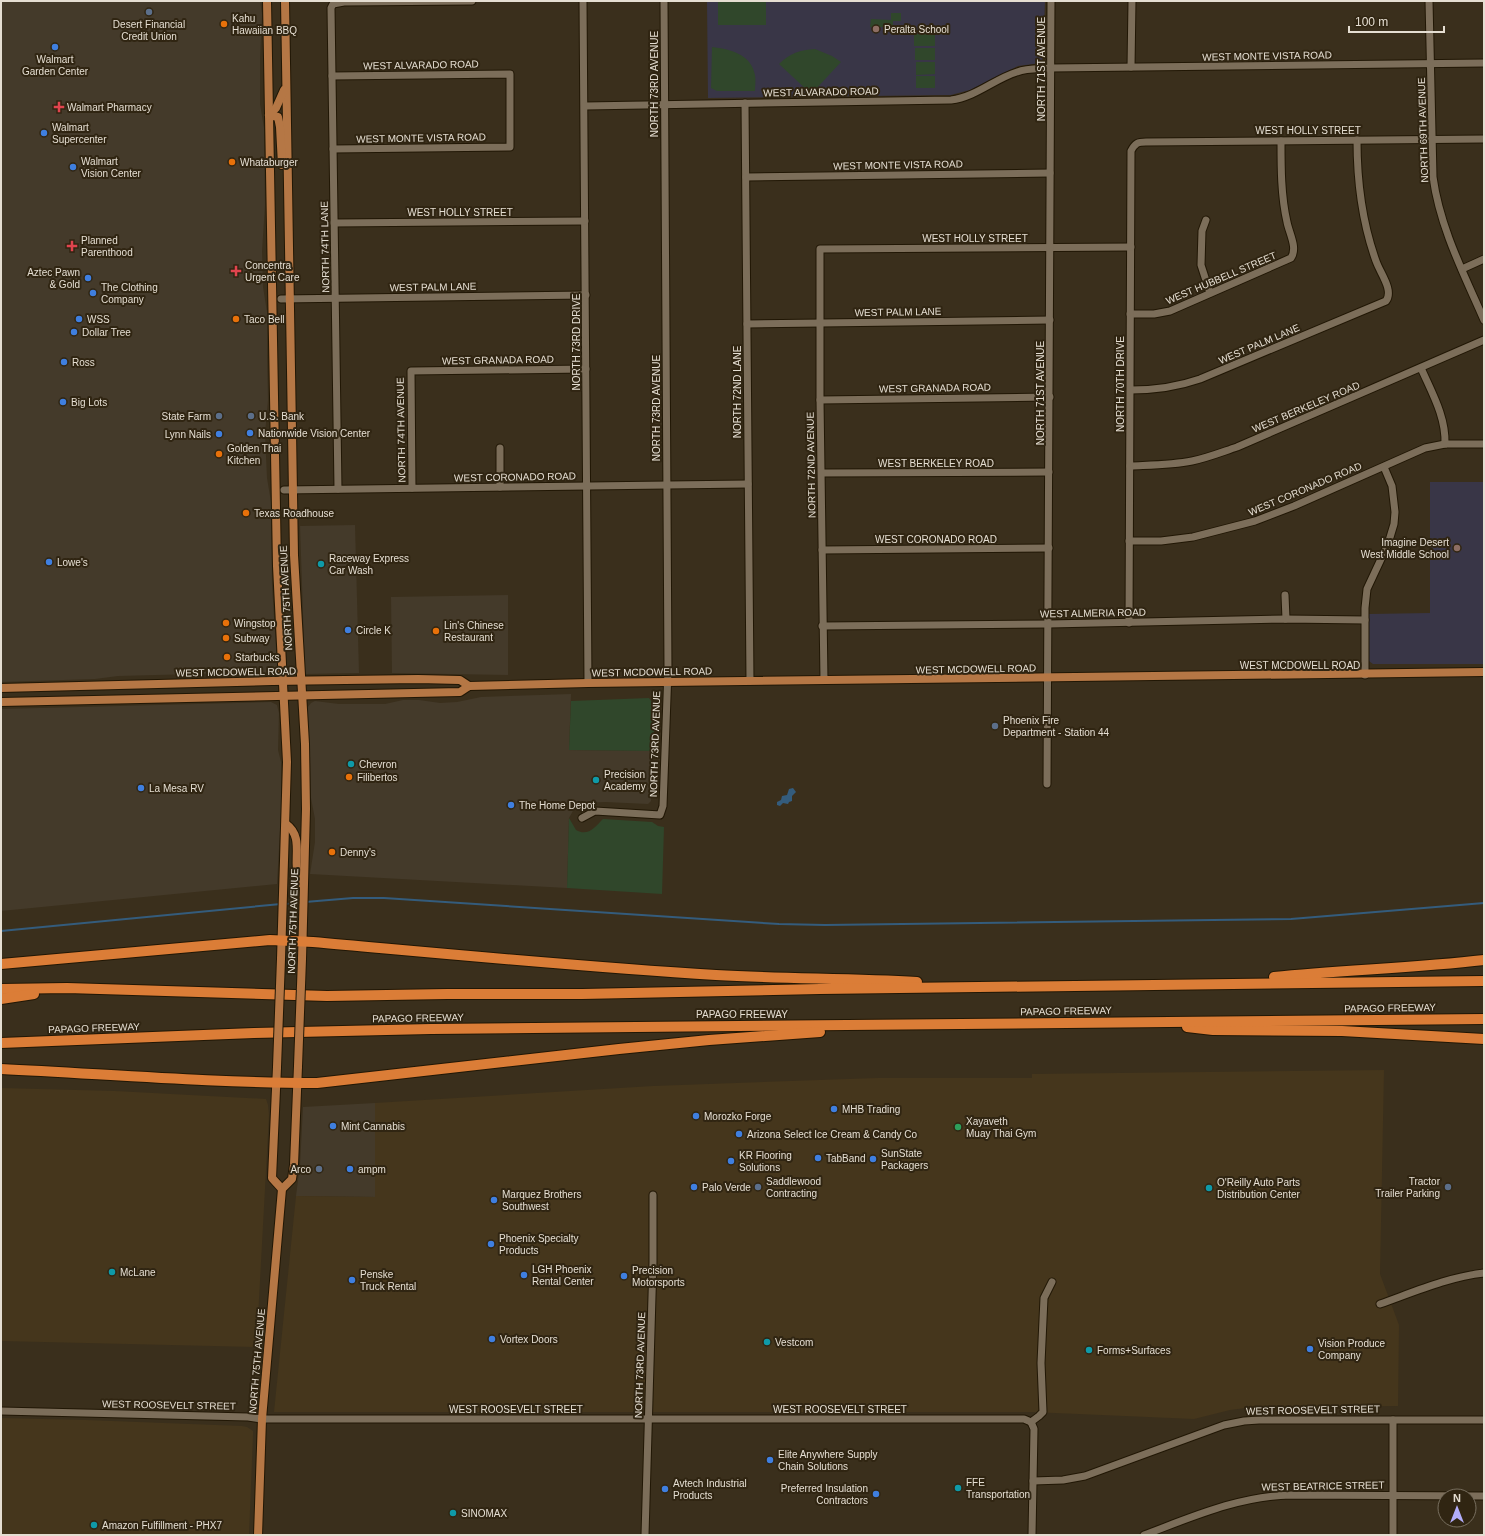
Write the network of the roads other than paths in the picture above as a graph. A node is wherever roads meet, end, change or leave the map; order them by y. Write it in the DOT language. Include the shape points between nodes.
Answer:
graph roads {
  1 [pos="267,1"];
  2 [pos="285,1"];
  3 [pos="439,1"];
  4 [pos="472,1"];
  5 [pos="583,1"];
  6 [pos="664,1"];
  7 [pos="1051,1"];
  8 [pos="1132,1"];
  9 [pos="1429,1"];
  10 [pos="1484,63"];
  11 [pos="1432,64"];
  12 [pos="1131,67"];
  13 [pos="1051,68"];
  14 [pos="332,76"];
  15 [pos="286,82"];
  16 [pos="745,103"];
  17 [pos="664,104"];
  18 [pos="585,106"];
  19 [pos="269,115"];
  20 [pos="1357,140"];
  21 [pos="1432,140"];
  22 [pos="1484,140"];
  23 [pos="1281,141"];
  24 [pos="1134,145"];
  25 [pos="510,147"];
  26 [pos="333,149"];
  27 [pos="1050,173"];
  28 [pos="746,177"];
  29 [pos="288,204"];
  30 [pos="1206,220"];
  31 [pos="585,221"];
  32 [pos="334,223"];
  33 [pos="1131,247"];
  34 [pos="1050,248"];
  35 [pos="820,249"];
  36 [pos="1484,259"];
  37 [pos="1462,269"];
  38 [pos="1210,293"];
  39 [pos="586,295"];
  40 [pos="336,298"];
  41 [pos="285,299"];
  42 [pos="1130,314"];
  43 [pos="1050,320"];
  44 [pos="1484,320"];
  45 [pos="747,324"];
  46 [pos="820,324"];
  47 [pos="1484,340"];
  48 [pos="1421,368"];
  49 [pos="586,369"];
  50 [pos="411,371"];
  51 [pos="1131,390"];
  52 [pos="1050,397"];
  53 [pos="820,400"];
  54 [pos="1445,444"];
  55 [pos="1484,444"];
  56 [pos="500,448"];
  57 [pos="1130,466"];
  58 [pos="1384,467"];
  59 [pos="1049,472"];
  60 [pos="822,473"];
  61 [pos="748,484"];
  62 [pos="666,485"];
  63 [pos="588,486"];
  64 [pos="500,487"];
  65 [pos="412,488"];
  66 [pos="338,489"];
  67 [pos="284,490"];
  68 [pos="292,490"];
  69 [pos="1129,541"];
  70 [pos="1049,548"];
  71 [pos="822,550"];
  72 [pos="1285,595"];
  73 [pos="1286,619"];
  74 [pos="1365,620"];
  75 [pos="1129,623"];
  76 [pos="1049,624"];
  77 [pos="822,626"];
  78 [pos="1484,672"];
  79 [pos="1365,675"];
  80 [pos="1048,678"];
  81 [pos="824,680"];
  82 [pos="284,681"];
  83 [pos="301,681"];
  84 [pos="750,681"];
  85 [pos="667,682"];
  86 [pos="588,683"];
  87 [pos="469,686"];
  88 [pos="1,688"];
  89 [pos="285,696"];
  90 [pos="302,696"];
  91 [pos="1,702"];
  92 [pos="1047,784"];
  93 [pos="582,818"];
  94 [pos="286,824"];
  95 [pos="303,889"];
  96 [pos="282,941"];
  97 [pos="302,941"];
  98 [pos="1484,960"];
  99 [pos="1,964"];
  100 [pos="1484,981"];
  101 [pos="1208,984"];
  102 [pos="1000,987"];
  103 [pos="67,988"];
  104 [pos="1,989"];
  105 [pos="1,999"];
  106 [pos="1484,1019"];
  107 [pos="1121,1022"];
  108 [pos="918,1025"];
  109 [pos="1,1036"];
  110 [pos="1484,1039"];
  111 [pos="32,1042"];
  112 [pos="1,1043"];
  113 [pos="1,1069"];
  114 [pos="276,1083"];
  115 [pos="297,1083"];
  116 [pos="282,1189"];
  117 [pos="653,1195"];
  118 [pos="1484,1273"];
  119 [pos="1052,1282"];
  120 [pos="1380,1304"];
  121 [pos="1,1410"];
  122 [pos="262,1419"];
  123 [pos="648,1419"];
  124 [pos="1393,1420"];
  125 [pos="1484,1420"];
  126 [pos="1031,1422"];
  127 [pos="1033,1481"];
  128 [pos="1393,1495"];
  129 [pos="1484,1496"];
  130 [pos="258,1535"];
  131 [pos="645,1535"];
  132 [pos="1032,1535"];
  133 [pos="1144,1535"];
  134 [pos="1393,1535"];
  1 -- 19 [label="main road, NORTH 75TH AVENUE"];
  2 -- 15 [label="main road, NORTH 75TH AVENUE"];
  3 -- 4 [label="street"];
  3 -- 14 [label="street, NORTH 74TH LANE" via="333,4"];
  5 -- 18 [label="street, NORTH 73RD DRIVE"];
  6 -- 17 [label="street, NORTH 73RD AVENUE"];
  7 -- 13 [label="street, NORTH 71ST AVENUE"];
  8 -- 12 [label="street"];
  9 -- 11 [label="street, NORTH 69TH AVENUE"];
  10 -- 11 [label="street, WEST MONTE VISTA ROAD"];
  11 -- 12 [label="street, WEST MONTE VISTA ROAD"];
  11 -- 21 [label="street, NORTH 69TH AVENUE"];
  12 -- 13 [label="street, WEST MONTE VISTA ROAD"];
  13 -- 16 [label="street, WEST ALVARADO ROAD" via="1017,72 976,92 951,100"];
  13 -- 27 [label="street, NORTH 71ST AVENUE"];
  14 -- 25 [label="street, WEST ALVARADO ROAD" via="510,74"];
  14 -- 26 [label="street, NORTH 74TH LANE"];
  15 -- 19 [label="main road" via="276,108"];
  15 -- 29 [label="main road, NORTH 75TH AVENUE"];
  16 -- 17 [label="street, WEST ALVARADO ROAD"];
  16 -- 28 [label="street, NORTH 72ND LANE"];
  17 -- 18 [label="street, WEST ALVARADO ROAD"];
  17 -- 62 [label="street, NORTH 73RD AVENUE"];
  18 -- 31 [label="street, NORTH 73RD DRIVE"];
  19 -- 29 [label="main road" via="278,117"];
  19 -- 82 [label="main road, NORTH 75TH AVENUE" via="277,566"];
  20 -- 21 [label="street, WEST HOLLY STREET"];
  20 -- 23 [label="street, WEST HOLLY STREET"];
  20 -- 51 [label="street, WEST PALM LANE" via="1358,185 1364,216 1376,262 1389,290 1389,297 1382,303 1200,379 1177,386"];
  21 -- 22 [label="street, WEST HOLLY STREET"];
  21 -- 37 [label="street, NORTH 69TH AVENUE" via="1436,194 1446,232"];
  23 -- 24 [label="street, WEST HOLLY STREET" via="1138,142"];
  23 -- 38 [label="street, WEST HUBBELL STREET" via="1286,221 1294,248 1293,254 1286,261"];
  24 -- 33 [label="street, NORTH 70TH DRIVE" via="1131,151"];
  25 -- 26 [label="street, WEST MONTE VISTA ROAD"];
  26 -- 32 [label="street, NORTH 74TH LANE"];
  27 -- 28 [label="street, WEST MONTE VISTA ROAD"];
  27 -- 34 [label="street, NORTH 71ST AVENUE"];
  28 -- 45 [label="street, NORTH 72ND LANE"];
  29 -- 41 [label="main road, NORTH 75TH AVENUE"];
  30 -- 38 [label="street" via="1202,231 1201,265"];
  31 -- 32 [label="street, WEST HOLLY STREET"];
  31 -- 39 [label="street, NORTH 73RD DRIVE"];
  32 -- 40 [label="street, NORTH 74TH LANE"];
  33 -- 34 [label="street, WEST HOLLY STREET"];
  33 -- 42 [label="street, NORTH 70TH DRIVE"];
  34 -- 35 [label="street, WEST HOLLY STREET"];
  34 -- 43 [label="street, NORTH 71ST AVENUE"];
  35 -- 46 [label="street, NORTH 72ND AVENUE"];
  36 -- 37 [label="street"];
  37 -- 44 [label="street, NORTH 69TH AVENUE"];
  38 -- 42 [label="street, WEST HUBBELL STREET" via="1170,311"];
  39 -- 40 [label="street, WEST PALM LANE"];
  39 -- 49 [label="street, NORTH 73RD DRIVE"];
  40 -- 41 [label="street, WEST PALM LANE"];
  40 -- 66 [label="street, NORTH 74TH LANE"];
  41 -- 68 [label="main road, NORTH 75TH AVENUE"];
  42 -- 51 [label="street, NORTH 70TH DRIVE"];
  43 -- 46 [label="street, WEST PALM LANE"];
  43 -- 52 [label="street, NORTH 71ST AVENUE"];
  45 -- 46 [label="street, WEST PALM LANE"];
  45 -- 61 [label="street, NORTH 72ND LANE"];
  46 -- 53 [label="street, NORTH 72ND AVENUE"];
  47 -- 48 [label="street, WEST BERKELEY ROAD"];
  48 -- 54 [label="street" via="1443,418"];
  48 -- 57 [label="street, WEST BERKELEY ROAD" via="1212,456 1174,464"];
  49 -- 50 [label="street, WEST GRANADA ROAD"];
  49 -- 63 [label="street, NORTH 73RD DRIVE"];
  50 -- 65 [label="street, NORTH 74TH AVENUE"];
  51 -- 57 [label="street, NORTH 70TH DRIVE"];
  52 -- 53 [label="street, WEST GRANADA ROAD"];
  52 -- 59 [label="street, NORTH 71ST AVENUE"];
  53 -- 60 [label="street, NORTH 72ND AVENUE"];
  54 -- 55 [label="street, WEST CORONADO ROAD"];
  54 -- 58 [label="street, WEST CORONADO ROAD" via="1425,448"];
  56 -- 64 [label="street"];
  57 -- 69 [label="street, NORTH 70TH DRIVE"];
  58 -- 69 [label="street, WEST CORONADO ROAD" via="1239,527 1193,537"];
  58 -- 74 [label="street" via="1394,497 1394,524 1388,544 1367,589"];
  59 -- 60 [label="street, WEST BERKELEY ROAD"];
  59 -- 70 [label="street, NORTH 71ST AVENUE"];
  60 -- 71 [label="street, NORTH 72ND AVENUE"];
  61 -- 62 [label="street, WEST CORONADO ROAD"];
  61 -- 84 [label="street, NORTH 72ND LANE"];
  62 -- 63 [label="street, WEST CORONADO ROAD"];
  62 -- 85 [label="street, NORTH 73RD AVENUE"];
  63 -- 64 [label="street, WEST CORONADO ROAD"];
  63 -- 86 [label="street, NORTH 73RD DRIVE"];
  64 -- 65 [label="street, WEST CORONADO ROAD"];
  65 -- 66 [label="street, WEST CORONADO ROAD"];
  66 -- 68 [label="street, WEST CORONADO ROAD"];
  67 -- 68 [label="street, WEST CORONADO ROAD"];
  68 -- 83 [label="main road, NORTH 75TH AVENUE"];
  69 -- 75 [label="street, NORTH 70TH DRIVE"];
  70 -- 71 [label="street, WEST CORONADO ROAD"];
  70 -- 76 [label="street, NORTH 71ST AVENUE"];
  71 -- 77 [label="street, NORTH 72ND AVENUE"];
  72 -- 73 [label="street"];
  73 -- 74 [label="street, WEST ALMERIA ROAD"];
  73 -- 75 [label="street, WEST ALMERIA ROAD"];
  74 -- 79 [label="street"];
  75 -- 76 [label="street, WEST ALMERIA ROAD"];
  76 -- 77 [label="street, WEST ALMERIA ROAD"];
  76 -- 80 [label="street, NORTH 71ST AVENUE"];
  77 -- 81 [label="street, NORTH 72ND AVENUE"];
  78 -- 79 [label="main road, WEST MCDOWELL ROAD"];
  79 -- 80 [label="main road, WEST MCDOWELL ROAD"];
  80 -- 81 [label="main road, WEST MCDOWELL ROAD"];
  80 -- 92 [label="street, NORTH 71ST AVENUE"];
  81 -- 84 [label="main road, WEST MCDOWELL ROAD"];
  82 -- 83 [label="main road, WEST MCDOWELL ROAD"];
  82 -- 88 [label="main road, WEST MCDOWELL ROAD"];
  82 -- 89 [label="main road, NORTH 75TH AVENUE"];
  83 -- 87 [label="main road, WEST MCDOWELL ROAD" via="460,680"];
  83 -- 90 [label="main road, NORTH 75TH AVENUE"];
  84 -- 85 [label="main road, WEST MCDOWELL ROAD"];
  85 -- 86 [label="main road, WEST MCDOWELL ROAD"];
  85 -- 93 [label="street, NORTH 73RD AVENUE" via="664,788 660,815 595,811"];
  86 -- 87 [label="main road, WEST MCDOWELL ROAD"];
  87 -- 90 [label="main road, WEST MCDOWELL ROAD" via="460,692"];
  89 -- 90 [label="main road, WEST MCDOWELL ROAD"];
  89 -- 91 [label="main road, WEST MCDOWELL ROAD"];
  89 -- 94 [label="main road, NORTH 75TH AVENUE"];
  90 -- 95 [label="main road, NORTH 75TH AVENUE" via="306,809"];
  94 -- 95 [label="main road" via="292,829 297,841 298,875"];
  94 -- 96 [label="main road, NORTH 75TH AVENUE"];
  95 -- 97 [label="main road, NORTH 75TH AVENUE"];
  96 -- 97 [label="highway"];
  96 -- 99 [label="highway"];
  96 -- 114 [label="main road, NORTH 75TH AVENUE, bridge"];
  97 -- 102 [label="highway" via="676,972 783,978 859,978"];
  97 -- 115 [label="main road, NORTH 75TH AVENUE, bridge"];
  98 -- 101 [label="highway"];
  100 -- 101 [label="highway"];
  101 -- 102 [label="highway"];
  102 -- 103 [label="highway" via="328,996"];
  103 -- 104 [label="highway"];
  103 -- 105 [label="highway"];
  106 -- 107 [label="highway, PAPAGO FREEWAY"];
  107 -- 108 [label="highway, PAPAGO FREEWAY"];
  107 -- 110 [label="highway" via="1213,1030 1342,1031"];
  108 -- 111 [label="highway, PAPAGO FREEWAY" via="430,1029"];
  108 -- 115 [label="highway" via="709,1040"];
  109 -- 111 [label="highway"];
  111 -- 112 [label="highway, PAPAGO FREEWAY"];
  113 -- 114 [label="highway"];
  114 -- 115 [label="highway"];
  114 -- 116 [label="main road, NORTH 75TH AVENUE" via="272,1178"];
  115 -- 116 [label="main road, NORTH 75TH AVENUE" via="292,1179"];
  116 -- 122 [label="main road, NORTH 75TH AVENUE"];
  117 -- 123 [label="street, NORTH 73RD AVENUE"];
  118 -- 120 [label="street" via="1449,1279"];
  119 -- 126 [label="street" via="1044,1298 1041,1363 1043,1412"];
  121 -- 122 [label="street, WEST ROOSEVELT STREET"];
  122 -- 123 [label="street, WEST ROOSEVELT STREET"];
  122 -- 130 [label="main road, NORTH 75TH AVENUE"];
  123 -- 126 [label="street, WEST ROOSEVELT STREET" via="1024,1419"];
  123 -- 131 [label="street, NORTH 73RD AVENUE"];
  124 -- 125 [label="street, WEST ROOSEVELT STREET"];
  124 -- 127 [label="street, WEST ROOSEVELT STREET" via="1244,1421 1219,1427 1085,1476"];
  124 -- 128 [label="street"];
  126 -- 127 [label="street" via="1034,1429"];
  127 -- 132 [label="street"];
  128 -- 129 [label="street, WEST BEATRICE STREET"];
  128 -- 133 [label="street, WEST BEATRICE STREET" via="1291,1495 1253,1498 1222,1506"];
  128 -- 134 [label="street"];
}
